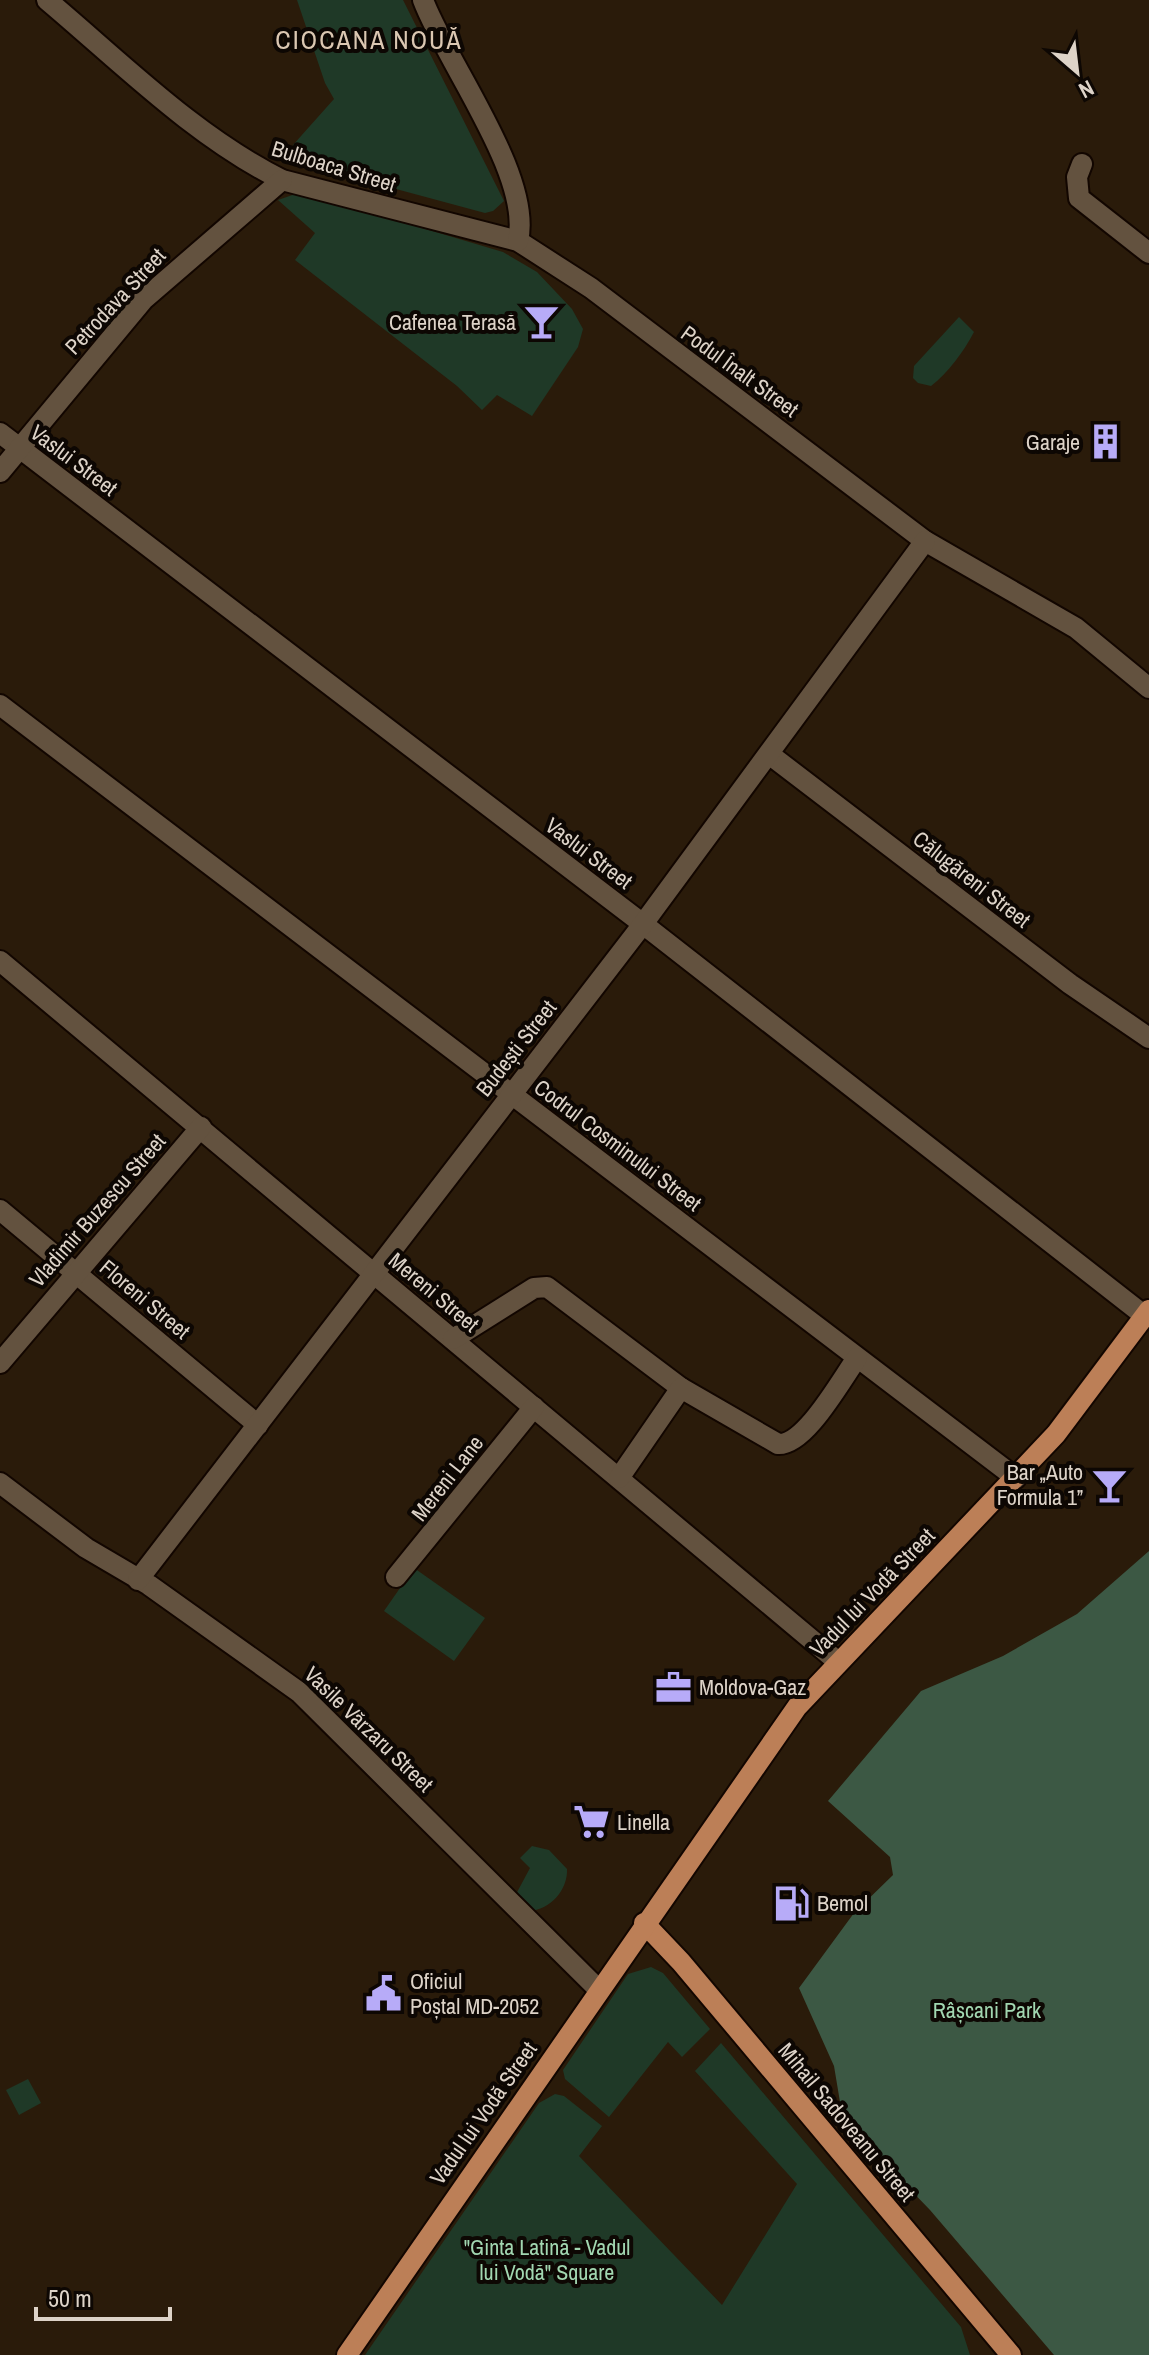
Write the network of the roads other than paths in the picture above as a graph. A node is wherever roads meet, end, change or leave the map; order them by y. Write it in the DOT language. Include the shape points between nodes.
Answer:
graph roads {
  1 [pos="47,0"];
  2 [pos="423,0"];
  3 [pos="1082,164"];
  4 [pos="282,180"];
  5 [pos="518,241"];
  6 [pos="1149,253"];
  7 [pos="0,433"];
  8 [pos="19,448"];
  9 [pos="0,472"];
  10 [pos="925,541"];
  11 [pos="1149,688"];
  12 [pos="0,705"];
  13 [pos="769,754"];
  14 [pos="643,924"];
  15 [pos="0,961"];
  16 [pos="1149,1038"];
  17 [pos="511,1094"];
  18 [pos="201,1127"];
  19 [pos="0,1210"];
  20 [pos="74,1271"];
  21 [pos="375,1275"];
  22 [pos="1147,1313"];
  23 [pos="453,1339"];
  24 [pos="857,1358"];
  25 [pos="0,1363"];
  26 [pos="681,1388"];
  27 [pos="534,1407"];
  28 [pos="258,1425"];
  29 [pos="619,1478"];
  30 [pos="1016,1478"];
  31 [pos="0,1483"];
  32 [pos="396,1577"];
  33 [pos="138,1580"];
  34 [pos="837,1661"];
  35 [pos="644,1923"];
  36 [pos="598,1989"];
  37 [pos="347,2355"];
  38 [pos="1011,2355"];
  1 -- 4 [label="street, Bulboaca Street" via="217,143"];
  2 -- 5 [label="street" via="518,199"];
  3 -- 6 [label="street" via="1079,198"];
  4 -- 5 [label="street, Bulboaca Street"];
  4 -- 8 [label="street, Petrodava Street" via="143,300"];
  5 -- 10 [label="street, Podul Înalt Street" via="591,288"];
  7 -- 8 [label="street, Vaslui Street"];
  8 -- 9 [label="street, Petrodava Street"];
  8 -- 14 [label="street, Vaslui Street"];
  10 -- 11 [label="street, Podul Înalt Street" via="1076,628"];
  10 -- 13 [label="street, Budești Street"];
  12 -- 17 [label="street, Codrul Cosminului Street"];
  13 -- 14 [label="street, Budești Street"];
  13 -- 16 [label="street, Călugăreni Street" via="1070,984"];
  14 -- 17 [label="street, Budești Street"];
  14 -- 22 [label="street, Vaslui Street"];
  15 -- 18 [label="street, Mereni Street"];
  17 -- 21 [label="street, Budești Street"];
  17 -- 24 [label="street, Codrul Cosminului Street"];
  18 -- 20 [label="street, Vladimir Buzescu Street"];
  18 -- 21 [label="street, Mereni Street"];
  19 -- 20 [label="street, Floreni Street"];
  20 -- 25 [label="street, Vladimir Buzescu Street"];
  20 -- 28 [label="street, Floreni Street"];
  21 -- 23 [label="street, Mereni Street"];
  21 -- 28 [label="street, Budești Street"];
  22 -- 30 [label="main road, Vadul lui Vodă Street" via="1088,1396"];
  23 -- 26 [label="street" via="534,1288 547,1287"];
  23 -- 27 [label="street, Mereni Street"];
  24 -- 26 [label="street" via="802,1435 786,1445"];
  24 -- 30 [label="street, Codrul Cosminului Street"];
  26 -- 29 [label="street"];
  27 -- 29 [label="street, Mereni Street"];
  27 -- 32 [label="street, Mereni Lane"];
  28 -- 33 [label="street, Budești Street"];
  29 -- 34 [label="street, Mereni Street"];
  30 -- 34 [label="main road, Vadul lui Vodă Street"];
  31 -- 33 [label="street, Vasile Vărzaru Street"];
  33 -- 36 [label="street, Vasile Vărzaru Street" via="299,1692"];
  34 -- 35 [label="main road, Vadul lui Vodă Street" via="797,1707"];
  35 -- 36 [label="main road, Vadul lui Vodă Street"];
  35 -- 38 [label="main road, Mihail Sadoveanu Street"];
  36 -- 37 [label="main road, Vadul lui Vodă Street"];
}
